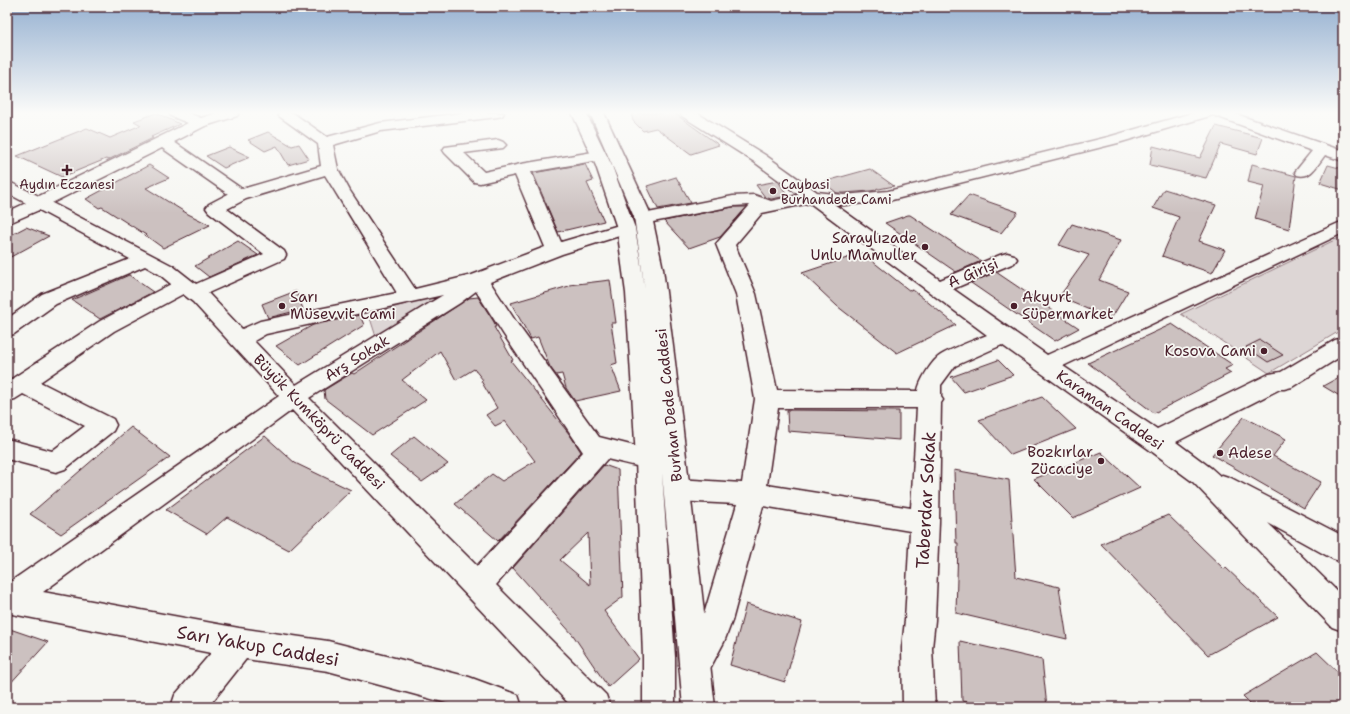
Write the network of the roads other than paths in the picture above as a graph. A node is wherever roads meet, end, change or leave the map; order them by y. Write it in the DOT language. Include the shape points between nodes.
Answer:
graph roads {
  1 [pos="151,146"];
  2 [pos="170,146"];
  3 [pos="325,146"];
  4 [pos="486,146"];
  5 [pos="594,146"];
  6 [pos="608,146"];
  7 [pos="740,146"];
  8 [pos="1088,146"];
  9 [pos="1314,146"];
  10 [pos="1322,149"];
  11 [pos="599,156"];
  12 [pos="1343,156"];
  13 [pos="330,169"];
  14 [pos="521,169"];
  15 [pos="1303,172"];
  16 [pos="7,186"];
  17 [pos="240,195"];
  18 [pos="888,196"];
  19 [pos="815,197"];
  20 [pos="32,206"];
  21 [pos="768,206"];
  22 [pos="7,219"];
  23 [pos="634,224"];
  24 [pos="1343,226"];
  25 [pos="856,228"];
  26 [pos="555,250"];
  27 [pos="1007,258"];
  28 [pos="146,259"];
  29 [pos="472,280"];
  30 [pos="938,288"];
  31 [pos="190,289"];
  32 [pos="410,296"];
  33 [pos="7,329"];
  34 [pos="1004,336"];
  35 [pos="240,339"];
  36 [pos="1343,345"];
  37 [pos="1046,365"];
  38 [pos="14,388"];
  39 [pos="294,397"];
  40 [pos="767,399"];
  41 [pos="931,400"];
  42 [pos="1156,441"];
  43 [pos="602,447"];
  44 [pos="7,449"];
  45 [pos="649,459"];
  46 [pos="1202,475"];
  47 [pos="678,490"];
  48 [pos="753,494"];
  49 [pos="925,522"];
  50 [pos="1343,550"];
  51 [pos="476,586"];
  52 [pos="9,601"];
  53 [pos="1343,617"];
  54 [pos="239,643"];
  55 [pos="695,665"];
  56 [pos="187,707"];
  57 [pos="506,707"];
  58 [pos="594,707"];
  59 [pos="659,707"];
  60 [pos="699,707"];
  61 [pos="919,707"];
  1 -- 20 [label="street"];
  2 -- 17 [label="street"];
  3 -- 13 [label="street"];
  4 -- 14 [label="street" via="451,150 480,178"];
  5 -- 11 [label="street, Burhan Dede Caddesi"];
  6 -- 23 [label="street, Burhan Dede Caddesi"];
  7 -- 19 [label="street, Karaman Caddesi"];
  8 -- 18 [label="street"];
  9 -- 10 [label="street"];
  10 -- 12 [label="street"];
  10 -- 15 [label="street"];
  11 -- 14 [label="street"];
  11 -- 23 [label="street, Burhan Dede Caddesi"];
  13 -- 17 [label="street"];
  13 -- 32 [label="street"];
  14 -- 26 [label="street"];
  16 -- 20 [label="street, Büyük Kumköprü Caddesi"];
  17 -- 31 [label="street" via="215,208 277,255"];
  18 -- 19 [label="street" via="844,200"];
  18 -- 25 [label="street" via="859,210"];
  19 -- 21 [label="street"];
  19 -- 25 [label="street, Karaman Caddesi"];
  20 -- 22 [label="street"];
  20 -- 28 [label="street, Büyük Kumköprü Caddesi"];
  21 -- 23 [label="street" via="754,200 734,201"];
  21 -- 40 [label="street" via="756,209 725,244 746,294"];
  23 -- 26 [label="street"];
  23 -- 45 [label="street, Burhan Dede Caddesi" via="636,293"];
  23 -- 47 [label="street, Burhan Dede Caddesi" via="654,269"];
  24 -- 37 [label="street"];
  25 -- 30 [label="street, Karaman Caddesi"];
  26 -- 29 [label="street"];
  27 -- 30 [label="street, A Girişi"];
  28 -- 31 [label="street, Büyük Kumköprü Caddesi" via="166,270"];
  28 -- 33 [label="street" via="49,299"];
  29 -- 32 [label="street"];
  29 -- 39 [label="street, Arş Sokak" via="453,298"];
  29 -- 43 [label="street" via="511,330 591,445"];
  30 -- 34 [label="street, Karaman Caddesi"];
  31 -- 35 [label="street, Büyük Kumköprü Caddesi"];
  31 -- 38 [label="street" via="107,326"];
  32 -- 35 [label="street" via="260,328"];
  34 -- 37 [label="street, Karaman Caddesi"];
  34 -- 41 [label="street, Taberdar Sokak" via="947,361 930,384"];
  35 -- 39 [label="street, Büyük Kumköprü Caddesi"];
  36 -- 42 [label="street" via="1284,381 1277,380"];
  37 -- 42 [label="street, Karaman Caddesi"];
  38 -- 44 [label="street" via="104,425 56,462"];
  39 -- 51 [label="street, Büyük Kumköprü Caddesi"];
  39 -- 52 [label="street, Arş Sokak"];
  40 -- 41 [label="street"];
  40 -- 48 [label="street"];
  41 -- 49 [label="street, Taberdar Sokak"];
  42 -- 46 [label="street, Karaman Caddesi"];
  43 -- 45 [label="street"];
  43 -- 51 [label="street"];
  45 -- 59 [label="street, Burhan Dede Caddesi" via="660,657"];
  46 -- 50 [label="street"];
  46 -- 53 [label="street, Karaman Caddesi"];
  47 -- 48 [label="street"];
  47 -- 55 [label="street, Burhan Dede Caddesi"];
  48 -- 49 [label="street"];
  48 -- 55 [label="street" via="717,621 709,642"];
  49 -- 61 [label="street, Taberdar Sokak" via="917,648"];
  51 -- 58 [label="street, Büyük Kumköprü Caddesi"];
  52 -- 54 [label="street, Sarı Yakup Caddesi"];
  54 -- 56 [label="street"];
  54 -- 57 [label="street, Sarı Yakup Caddesi" via="328,656 469,693"];
  55 -- 60 [label="street, Burhan Dede Caddesi"];
}
